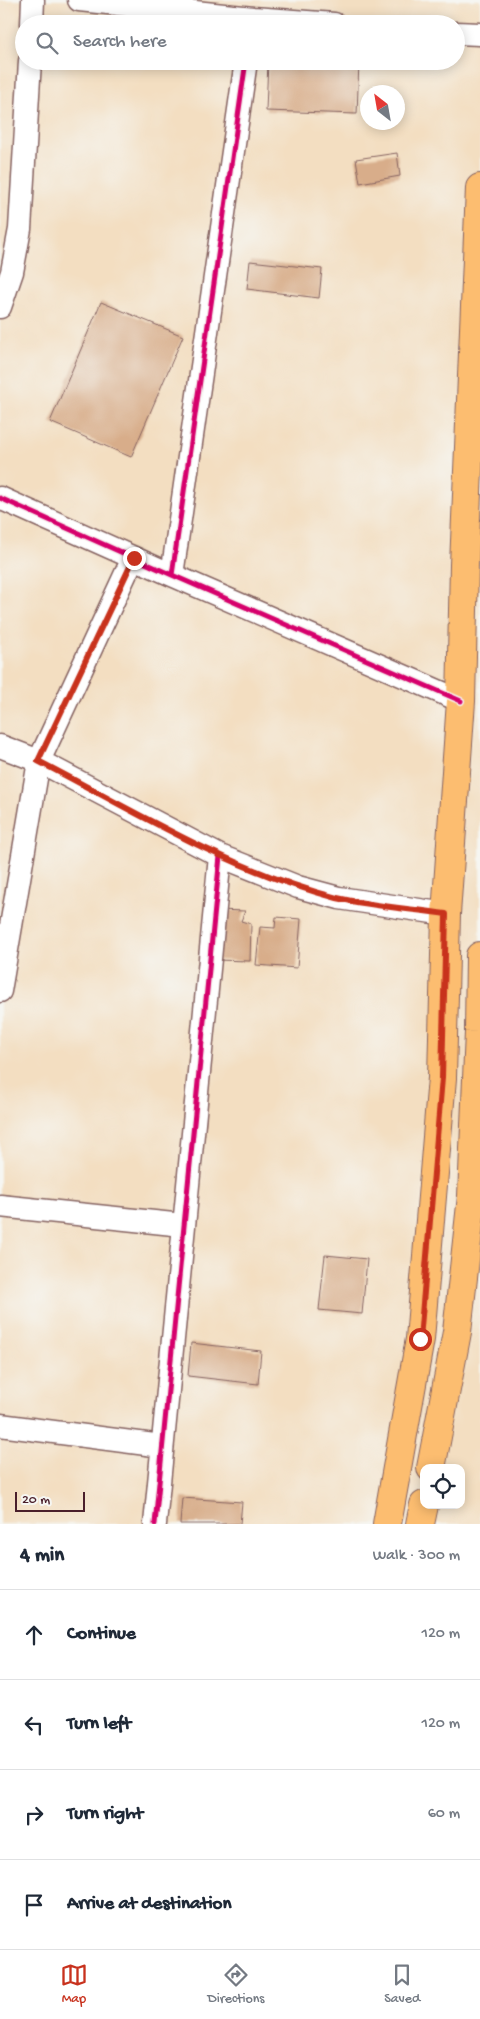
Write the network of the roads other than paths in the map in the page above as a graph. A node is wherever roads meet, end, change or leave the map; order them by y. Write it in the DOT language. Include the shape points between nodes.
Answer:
graph roads {
  1 [pos="33,0"];
  2 [pos="79,0"];
  3 [pos="253,14"];
  4 [pos="32,15"];
  5 [pos="465,33"];
  6 [pos="480,34"];
  7 [pos="29,70"];
  8 [pos="245,70"];
  9 [pos="480,188"];
  10 [pos="0,307"];
  11 [pos="0,498"];
  12 [pos="134,558"];
  13 [pos="172,575"];
  14 [pos="461,701"];
  15 [pos="0,746"];
  16 [pos="38,761"];
  17 [pos="220,856"];
  18 [pos="446,914"];
  19 [pos="480,956"];
  20 [pos="0,991"];
  21 [pos="0,1206"];
  22 [pos="183,1225"];
  23 [pos="0,1425"];
  24 [pos="162,1446"];
  25 [pos="432,1464"];
  26 [pos="423,1509"];
  27 [pos="155,1524"];
  28 [pos="387,1524"];
  29 [pos="420,1524"];
  1 -- 4 [label="street"];
  2 -- 3 [label="street"];
  5 -- 6 [label="street"];
  7 -- 10 [label="street" via="20,229 12,272"];
  8 -- 13 [label="street"];
  9 -- 14 [label="main road"];
  11 -- 12 [label="street"];
  12 -- 13 [label="street"];
  12 -- 16 [label="street"];
  13 -- 14 [label="street"];
  14 -- 18 [label="main road"];
  15 -- 16 [label="street"];
  16 -- 17 [label="street"];
  16 -- 20 [label="street"];
  17 -- 18 [label="street" via="339,898"];
  17 -- 22 [label="street"];
  18 -- 28 [label="main road" via="442,1078 420,1339"];
  19 -- 25 [label="main road" via="472,1196 457,1332"];
  21 -- 22 [label="street"];
  22 -- 24 [label="street"];
  23 -- 24 [label="street"];
  24 -- 27 [label="street"];
  26 -- 29 [label="main road"];
}
